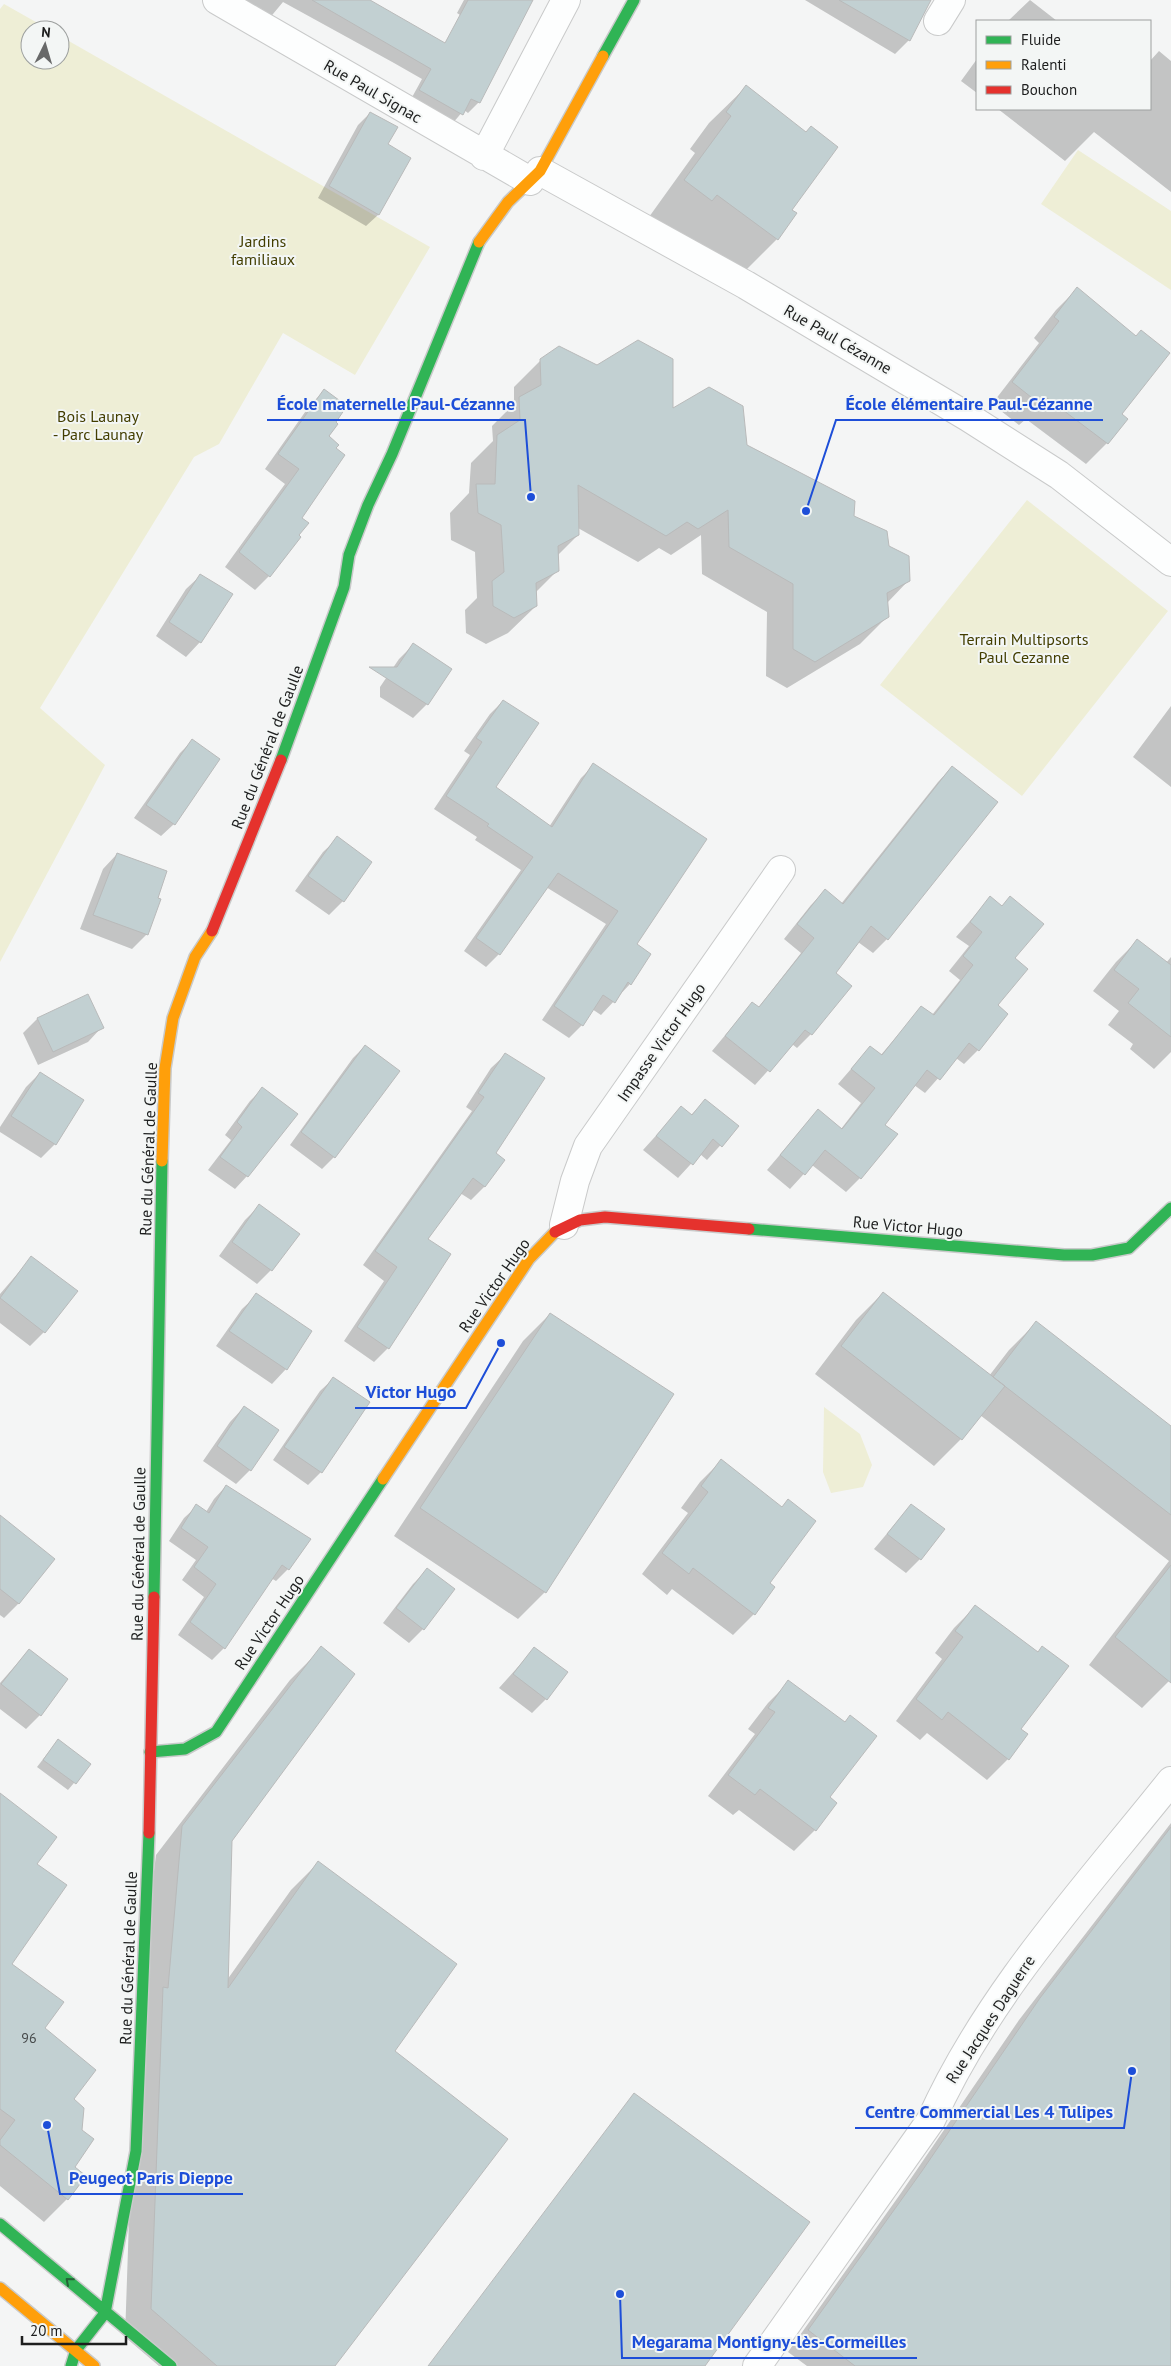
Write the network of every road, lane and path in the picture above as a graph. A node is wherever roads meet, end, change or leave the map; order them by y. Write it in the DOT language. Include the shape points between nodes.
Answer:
graph roads {
  1 [pos="217,0"];
  2 [pos="566,0"];
  3 [pos="634,0"];
  4 [pos="484,156"];
  5 [pos="535,176"];
  6 [pos="1171,562"];
  7 [pos="781,870"];
  8 [pos="1171,1208"];
  9 [pos="564,1225"];
  10 [pos="150,1752"];
  11 [pos="1171,1781"];
  12 [pos="0,2224"];
  13 [pos="0,2288"];
  14 [pos="106,2313"];
  15 [pos="76,2350"];
  16 [pos="71,2366"];
  17 [pos="94,2366"];
  18 [pos="171,2366"];
  19 [pos="757,2366"];
  1 -- 4 [label="street, Rue Paul Signac"];
  2 -- 4 [label="street"];
  3 -- 5 [label="street, Rue du Général de Gaulle"];
  4 -- 5 [label="street, Rue Paul Signac"];
  5 -- 6 [label="street, Rue Paul Cézanne" via="746,284 968,417 1059,475"];
  5 -- 10 [label="street, Rue du Général de Gaulle" via="508,202 480,240 368,505 349,555 344,587 273,780 214,928 195,957 174,1018 165,1068 163,1108"];
  7 -- 9 [label="street, Impasse Victor Hugo" via="588,1146"];
  8 -- 9 [label="street, Rue Victor Hugo" via="1129,1248 1092,1256 605,1217 586,1218"];
  9 -- 10 [label="street, Rue Victor Hugo" via="551,1234 529,1259 216,1732 179,1752"];
  10 -- 14 [label="street, Rue du Général de Gaulle" via="136,2151"];
  11 -- 19 [label="street, Rue Jacques Daguerre" via="1075,1898 998,2001 948,2082 931,2120"];
  14 -- 12 [label="street, one-way"];
  13 -- 15 [label="street"];
  14 -- 15 [label="street"];
  14 -- 18 [label="street"];
  15 -- 16 [label="street"];
  15 -- 17 [label="street"];
}
